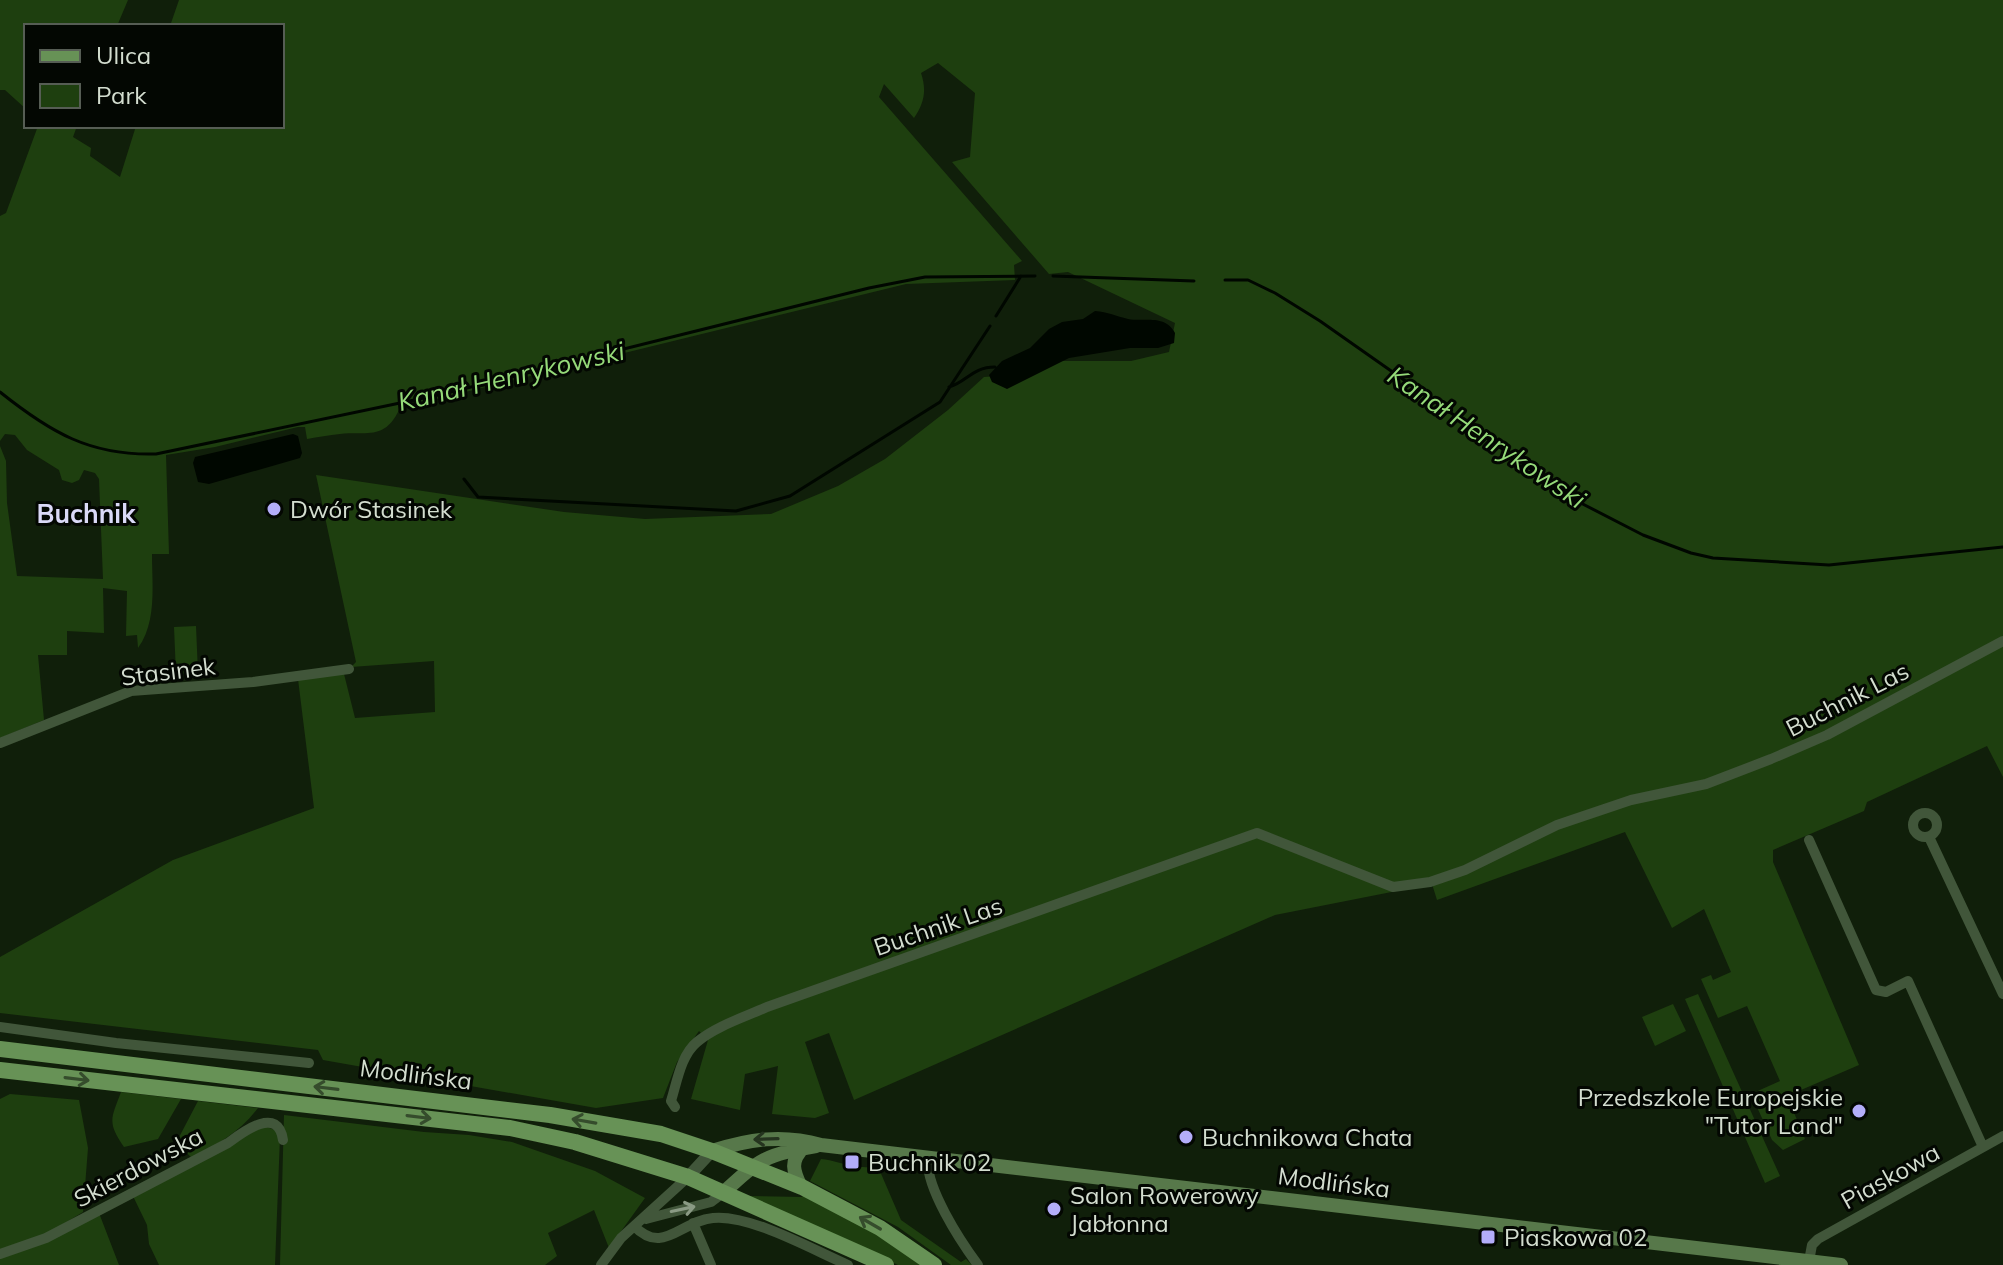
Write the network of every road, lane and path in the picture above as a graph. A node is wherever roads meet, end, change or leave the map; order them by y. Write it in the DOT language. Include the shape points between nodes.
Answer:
graph roads {
  1 [pos="2003,641"];
  2 [pos="349,669"];
  3 [pos="0,743"];
  4 [pos="1929,837"];
  5 [pos="1809,840"];
  6 [pos="2003,994"];
  7 [pos="0,1027"];
  8 [pos="0,1049"];
  9 [pos="309,1063"];
  10 [pos="0,1070"];
  11 [pos="673,1104"];
  12 [pos="2003,1136"];
  13 [pos="283,1140"];
  14 [pos="821,1145"];
  15 [pos="1983,1147"];
  16 [pos="803,1148"];
  17 [pos="712,1151"];
  18 [pos="928,1157"];
  19 [pos="752,1166"];
  20 [pos="659,1167"];
  21 [pos="688,1177"];
  22 [pos="802,1187"];
  23 [pos="673,1193"];
  24 [pos="723,1193"];
  25 [pos="637,1223"];
  26 [pos="693,1223"];
  27 [pos="0,1254"];
  28 [pos="1809,1261"];
  29 [pos="601,1265"];
  30 [pos="711,1265"];
  31 [pos="848,1265"];
  32 [pos="886,1265"];
  33 [pos="934,1265"];
  34 [pos="978,1265"];
  35 [pos="1841,1265"];
  1 -- 11 [label="street, Buchnik Las" via="1827,735 1706,784 1588,814 1430,882 1393,887 1257,833 767,1007 695,1043 681,1068"];
  2 -- 3 [label="street, Stasinek" via="131,691"];
  4 -- 6 [label="street"];
  5 -- 15 [label="street" via="1876,990 1886,992 1908,981"];
  7 -- 9 [label="street"];
  17 -- 8 [label="main road, Modlińska, one-way" via="661,1134 550,1115"];
  10 -- 20 [label="main road, Modlińska, one-way" via="510,1128"];
  12 -- 15 [label="street, Piaskowa"];
  13 -- 27 [label="street, Skierdowska" via="277,1126 254,1125 46,1238"];
  14 -- 16 [label="main road, Modlińska"];
  14 -- 17 [label="main road, Modlińska, one-way" via="752,1139"];
  14 -- 18 [label="main road, Modlińska"];
  15 -- 28 [label="street, Piaskowa" via="1818,1239"];
  16 -- 19 [label="main road, Modlińska" via="769,1155"];
  16 -- 22 [label="main road" via="793,1164"];
  17 -- 19 [label="main road"];
  17 -- 21 [label="street"];
  18 -- 28 [label="main road, Modlińska"];
  18 -- 34 [label="street" via="928,1172 941,1201"];
  19 -- 22 [label="main road"];
  19 -- 24 [label="main road"];
  20 -- 21 [label="main road, Modlińska"];
  20 -- 23 [label="street"];
  21 -- 23 [label="street"];
  21 -- 24 [label="main road, Modlińska"];
  33 -- 22 [label="main road, one-way" via="880,1228"];
  23 -- 25 [label="street"];
  25 -- 24 [label="street, one-way" via="711,1202"];
  24 -- 32 [label="main road, Modlińska"];
  25 -- 26 [label="street" via="646,1237 656,1240"];
  25 -- 29 [label="street"];
  26 -- 30 [label="street"];
  26 -- 31 [label="street" via="715,1218 744,1222"];
  28 -- 35 [label="main road, Modlińska"];
}
